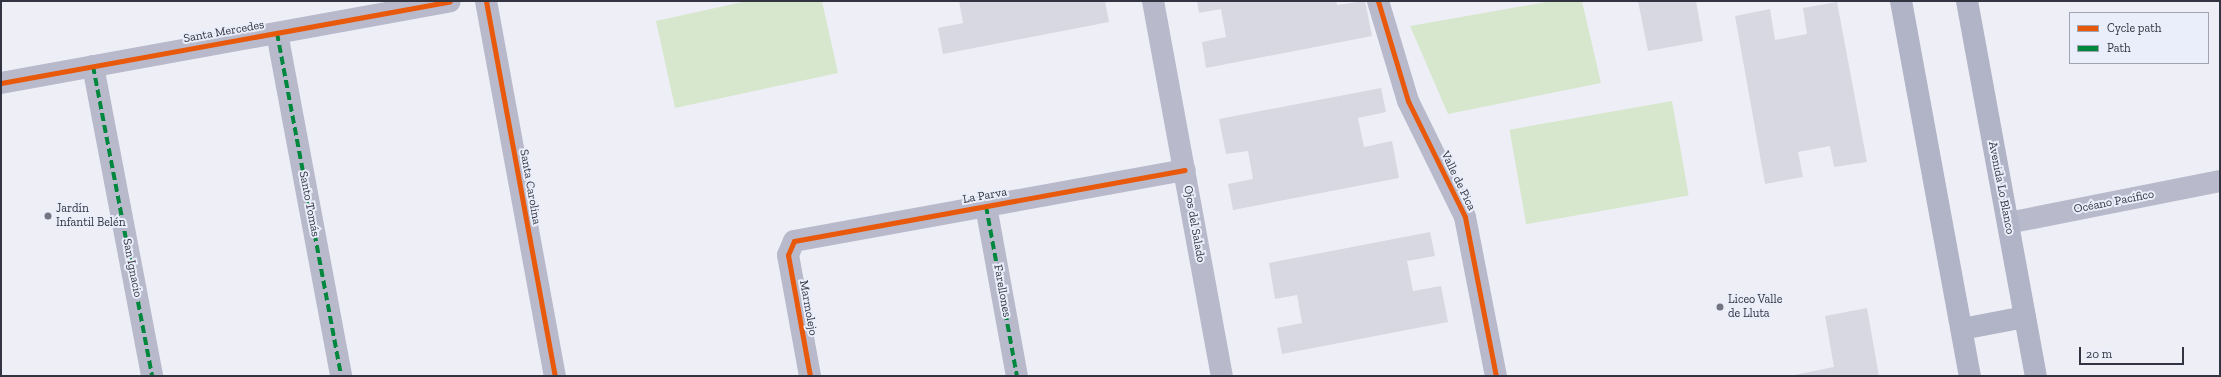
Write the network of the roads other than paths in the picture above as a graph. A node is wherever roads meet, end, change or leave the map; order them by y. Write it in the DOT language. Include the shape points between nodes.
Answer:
graph roads {
  1 [pos="450,1"];
  2 [pos="486,1"];
  3 [pos="1154,1"];
  4 [pos="1378,1"];
  5 [pos="1901,1"];
  6 [pos="1967,1"];
  7 [pos="277,33"];
  8 [pos="93,66"];
  9 [pos="1,83"];
  10 [pos="1185,170"];
  11 [pos="2220,181"];
  12 [pos="986,206"];
  13 [pos="2008,223"];
  14 [pos="790,244"];
  15 [pos="2025,318"];
  16 [pos="1962,329"];
  17 [pos="152,376"];
  18 [pos="341,376"];
  19 [pos="555,376"];
  20 [pos="810,376"];
  21 [pos="1017,376"];
  22 [pos="1222,376"];
  23 [pos="1496,376"];
  24 [pos="1970,376"];
  25 [pos="2036,376"];
  1 -- 7 [label="street, Santa Mercedes"];
  2 -- 19 [label="street, Santa Carolina"];
  3 -- 10 [label="street, Ojos del Salado"];
  4 -- 23 [label="street, Valle de Pica" via="1408,101 1464,217"];
  5 -- 16 [label="main road"];
  6 -- 13 [label="main road, Avenida Lo Blanco"];
  7 -- 8 [label="street, Santa Mercedes"];
  7 -- 18 [label="street, Santo Tomás"];
  8 -- 9 [label="street, Santa Mercedes"];
  8 -- 17 [label="street, San Ignacio"];
  10 -- 12 [label="street, La Parva"];
  10 -- 22 [label="street, Ojos del Salado"];
  11 -- 13 [label="street, Océano Pacífico"];
  12 -- 14 [label="street, La Parva" via="800,239"];
  12 -- 21 [label="street, Farellones"];
  13 -- 15 [label="main road, Avenida Lo Blanco"];
  14 -- 20 [label="street, Marmolejo" via="788,255"];
  15 -- 16 [label="main road"];
  15 -- 25 [label="main road, Avenida Lo Blanco"];
  16 -- 24 [label="main road"];
}
